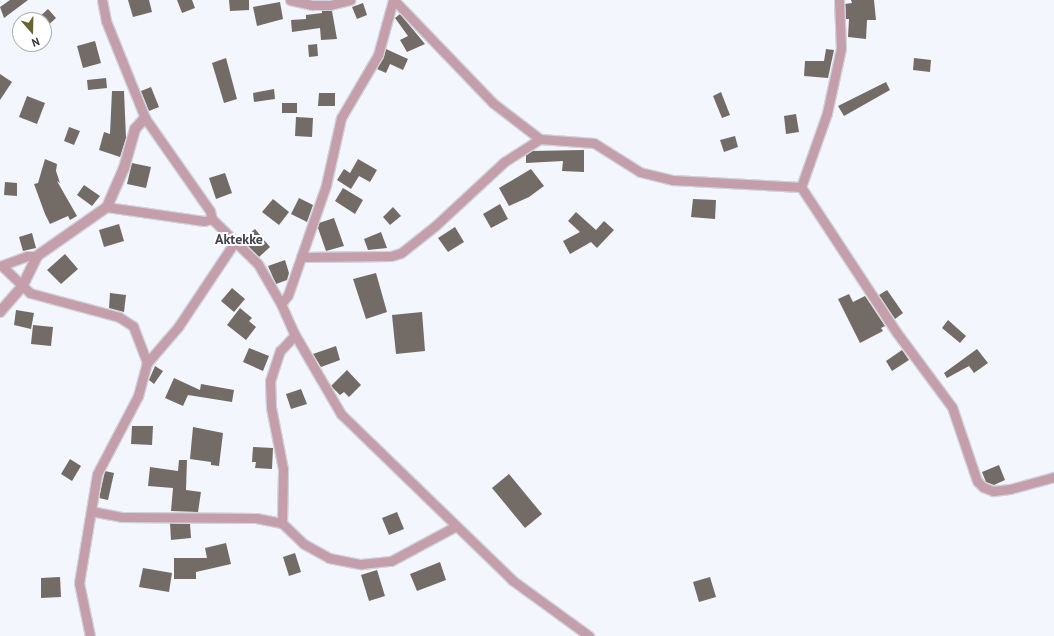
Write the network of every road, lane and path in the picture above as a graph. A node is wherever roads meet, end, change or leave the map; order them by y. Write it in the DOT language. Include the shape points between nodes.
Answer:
graph roads {
  1 [pos="102,0"];
  2 [pos="290,0"];
  3 [pos="350,0"];
  4 [pos="393,0"];
  5 [pos="839,0"];
  6 [pos="146,118"];
  7 [pos="540,139"];
  8 [pos="801,187"];
  9 [pos="107,207"];
  10 [pos="212,219"];
  11 [pos="234,243"];
  12 [pos="37,256"];
  13 [pos="301,257"];
  14 [pos="1,266"];
  15 [pos="22,287"];
  16 [pos="281,304"];
  17 [pos="0,312"];
  18 [pos="295,335"];
  19 [pos="147,363"];
  20 [pos="1054,477"];
  21 [pos="91,511"];
  22 [pos="282,523"];
  23 [pos="456,526"];
  24 [pos="90,636"];
  25 [pos="589,636"];
  1 -- 6 [label="street" via="106,21"];
  2 -- 3 [label="street" via="312,5"];
  4 -- 7 [label="street" via="493,103"];
  4 -- 13 [label="street" via="378,55 341,118 326,185"];
  5 -- 8 [label="street" via="841,48 827,113"];
  6 -- 9 [label="street" via="135,128 124,168"];
  6 -- 10 [label="street" via="210,211"];
  7 -- 8 [label="street" via="594,143 640,172 674,180"];
  7 -- 13 [label="street" via="504,162 435,226 401,253 391,256"];
  8 -- 20 [label="street" via="897,333 952,407 977,481 993,491"];
  9 -- 10 [label="street" via="204,221"];
  9 -- 12 [label="street"];
  10 -- 11 [label="street"];
  11 -- 16 [label="street" via="258,264"];
  11 -- 19 [label="street" via="178,327"];
  12 -- 14 [label="street" via="27,256"];
  12 -- 15 [label="street"];
  13 -- 16 [label="street" via="288,295"];
  14 -- 15 [label="street"];
  15 -- 17 [label="street"];
  15 -- 19 [label="street" via="30,293 119,317 133,326"];
  16 -- 18 [label="street"];
  18 -- 22 [label="street" via="280,351 270,381 271,407 283,469"];
  18 -- 23 [label="street" via="341,414"];
  19 -- 21 [label="street" via="138,396 97,474"];
  21 -- 22 [label="street" via="122,517 256,518"];
  21 -- 24 [label="street" via="79,583"];
  22 -- 23 [label="street" via="304,544 330,558 361,564 391,561"];
  23 -- 25 [label="street" via="512,580"];
}
